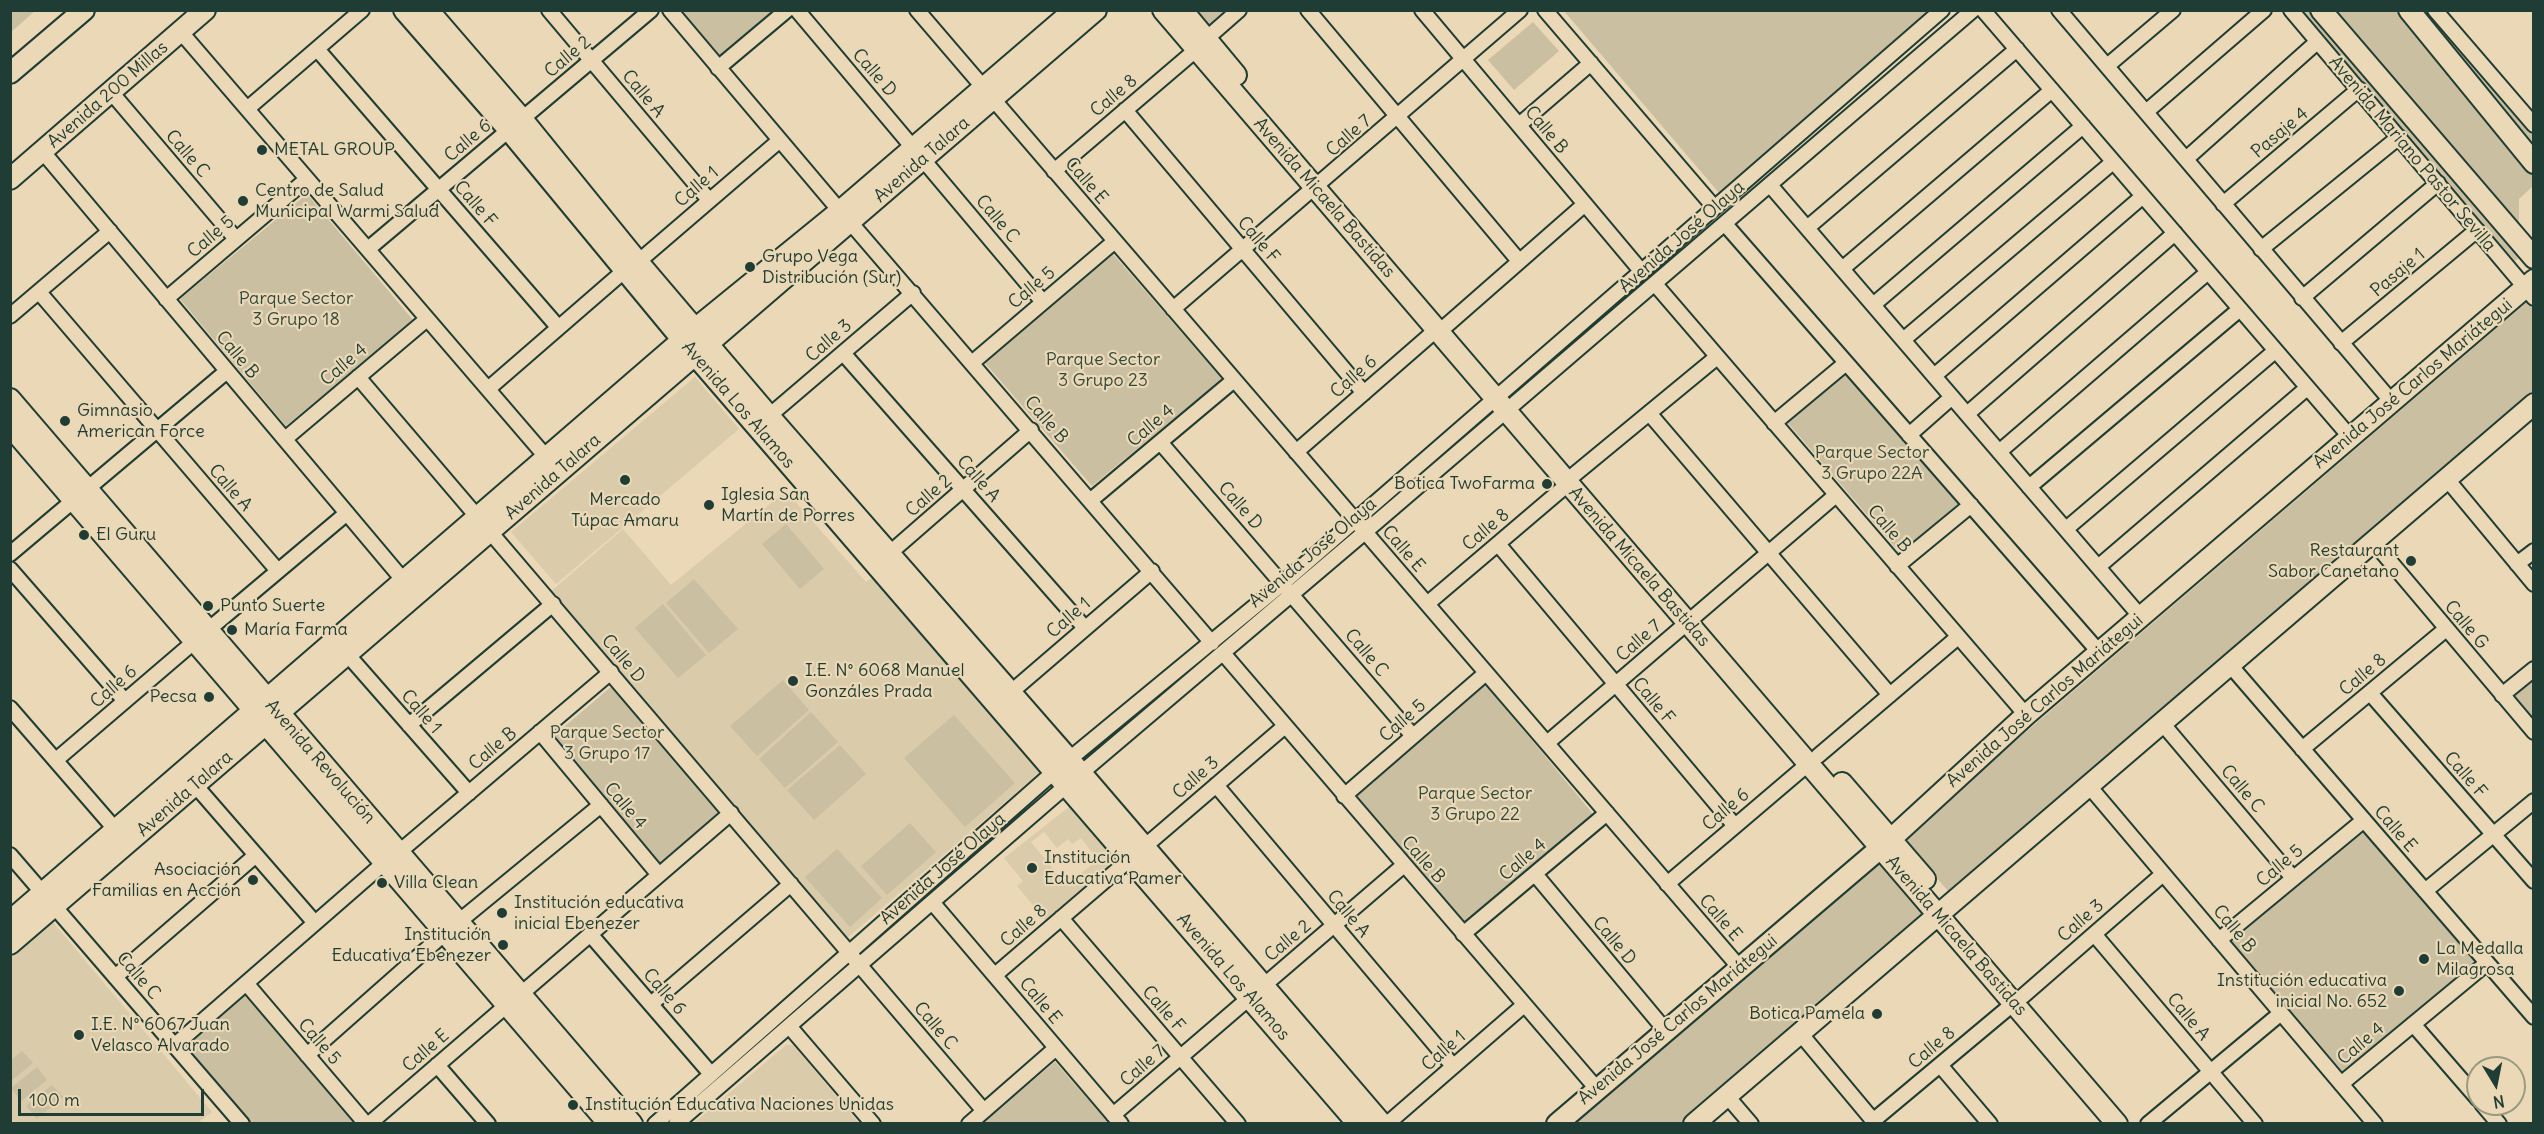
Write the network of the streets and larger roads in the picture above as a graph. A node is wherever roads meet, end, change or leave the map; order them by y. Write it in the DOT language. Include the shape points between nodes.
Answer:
graph roads {
  1 [pos="84,10"];
  2 [pos="205,10"];
  3 [pos="362,10"];
  4 [pos="404,10"];
  5 [pos="428,10"];
  6 [pos="549,10"];
  7 [pos="651,10"];
  8 [pos="670,10"];
  9 [pos="787,10"];
  10 [pos="797,10"];
  11 [pos="1074,10"];
  12 [pos="1096,10"];
  13 [pos="1163,10"];
  14 [pos="1182,10"];
  15 [pos="1239,10"];
  16 [pos="1308,10"];
  17 [pos="1422,10"];
  18 [pos="1520,10"];
  19 [pos="1545,10"];
  20 [pos="1942,10"];
  21 [pos="1973,10"];
  22 [pos="1983,10"];
  23 [pos="2173,10"];
  24 [pos="2264,10"];
  25 [pos="2291,10"];
  26 [pos="2321,10"];
  27 [pos="2409,10"];
  28 [pos="2435,10"];
  29 [pos="924,13"];
  30 [pos="2067,13"];
  31 [pos="180,31"];
  32 [pos="2317,42"];
  33 [pos="1201,44"];
  34 [pos="317,49"];
  35 [pos="2017,49"];
  36 [pos="1463,60"];
  37 [pos="591,61"];
  38 [pos="1591,63"];
  39 [pos="2107,66"];
  40 [pos="718,68"];
  41 [pos="10,73"];
  42 [pos="2359,89"];
  43 [pos="2052,90"];
  44 [pos="111,92"];
  45 [pos="988,93"];
  46 [pos="247,109"];
  47 [pos="1125,110"];
  48 [pos="2146,112"];
  49 [pos="1398,117"];
  50 [pos="1814,121"];
  51 [pos="516,125"];
  52 [pos="1519,125"];
  53 [pos="2534,125"];
  54 [pos="2083,126"];
  55 [pos="1827,136"];
  56 [pos="2399,137"];
  57 [pos="780,140"];
  58 [pos="43,152"];
  59 [pos="919,153"];
  60 [pos="2186,159"];
  61 [pos="2113,162"];
  62 [pos="2534,163"];
  63 [pos="1054,171"];
  64 [pos="10,179"];
  65 [pos="307,179"];
  66 [pos="2438,183"];
  67 [pos="1320,185"];
  68 [pos="1770,185"];
  69 [pos="439,189"];
  70 [pos="2143,196"];
  71 [pos="709,200"];
  72 [pos="1585,204"];
  73 [pos="2223,204"];
  74 [pos="1714,207"];
  75 [pos="845,216"];
  76 [pos="1725,224"];
  77 [pos="1807,228"];
  78 [pos="2477,230"];
  79 [pos="110,231"];
  80 [pos="2175,233"];
  81 [pos="236,239"];
  82 [pos="1115,241"];
  83 [pos="368,249"];
  84 [pos="2261,249"];
  85 [pos="1243,250"];
  86 [pos="2534,258"];
  87 [pos="1519,261"];
  88 [pos="631,267"];
  89 [pos="1842,270"];
  90 [pos="1642,272"];
  91 [pos="2208,272"];
  92 [pos="1654,284"];
  93 [pos="2531,289"];
  94 [pos="39,292"];
  95 [pos="913,293"];
  96 [pos="166,298"];
  97 [pos="2302,298"];
  98 [pos="1044,302"];
  99 [pos="1873,305"];
  100 [pos="1173,309"];
  101 [pos="2240,309"];
  102 [pos="10,316"];
  103 [pos="427,319"];
  104 [pos="558,327"];
  105 [pos="1442,327"];
  106 [pos="1903,340"];
  107 [pos="695,343"];
  108 [pos="2341,343"];
  109 [pos="2275,351"];
  110 [pos="843,353"];
  111 [pos="1717,357"];
  112 [pos="973,362"];
  113 [pos="1846,363"];
  114 [pos="227,371"];
  115 [pos="1934,376"];
  116 [pos="358,377"];
  117 [pos="1234,380"];
  118 [pos="2307,388"];
  119 [pos="488,389"];
  120 [pos="1364,393"];
  121 [pos="1952,397"];
  122 [pos="10,399"];
  123 [pos="1506,401"];
  124 [pos="2392,402"];
  125 [pos="2534,404"];
  126 [pos="1649,413"];
  127 [pos="1967,414"];
  128 [pos="769,416"];
  129 [pos="1774,423"];
  130 [pos="10,426"];
  131 [pos="156,430"];
  132 [pos="1031,430"];
  133 [pos="1909,435"];
  134 [pos="2350,438"];
  135 [pos="285,439"];
  136 [pos="1160,442"];
  137 [pos="1296,452"];
  138 [pos="1999,452"];
  139 [pos="547,458"];
  140 [pos="2446,478"];
  141 [pos="1571,479"];
  142 [pos="2030,487"];
  143 [pos="963,490"];
  144 [pos="81,495"];
  145 [pos="1836,495"];
  146 [pos="1091,500"];
  147 [pos="1971,506"];
  148 [pos="347,513"];
  149 [pos="1355,520"];
  150 [pos="484,524"];
  151 [pos="2066,529"];
  152 [pos="1365,532"];
  153 [pos="2372,540"];
  154 [pos="1498,544"];
  155 [pos="2534,551"];
  156 [pos="1768,553"];
  157 [pos="10,554"];
  158 [pos="883,560"];
  159 [pos="2517,564"];
  160 [pos="1898,566"];
  161 [pos="2098,567"];
  162 [pos="10,568"];
  163 [pos="278,571"];
  164 [pos="1152,571"];
  165 [pos="404,581"];
  166 [pos="2534,584"];
  167 [pos="1288,589"];
  168 [pos="553,604"];
  169 [pos="1427,604"];
  170 [pos="2140,616"];
  171 [pos="1691,619"];
  172 [pos="1085,628"];
  173 [pos="2446,629"];
  174 [pos="202,635"];
  175 [pos="1958,637"];
  176 [pos="1212,643"];
  177 [pos="2099,652"];
  178 [pos="1223,653"];
  179 [pos="347,654"];
  180 [pos="2230,665"];
  181 [pos="2534,669"];
  182 [pos="611,672"];
  183 [pos="1486,673"];
  184 [pos="1616,684"];
  185 [pos="1010,693"];
  186 [pos="2370,693"];
  187 [pos="1890,695"];
  188 [pos="2502,695"];
  189 [pos="125,701"];
  190 [pos="10,708"];
  191 [pos="266,712"];
  192 [pos="2026,715"];
  193 [pos="2162,723"];
  194 [pos="409,725"];
  195 [pos="1285,726"];
  196 [pos="540,732"];
  197 [pos="2534,732"];
  198 [pos="1413,736"];
  199 [pos="1546,743"];
  200 [pos="2302,749"];
  201 [pos="56,760"];
  202 [pos="1813,760"];
  203 [pos="1068,772"];
  204 [pos="195,785"];
  205 [pos="1216,785"];
  206 [pos="2089,786"];
  207 [pos="469,793"];
  208 [pos="1344,796"];
  209 [pos="2534,801"];
  210 [pos="601,805"];
  211 [pos="731,813"];
  212 [pos="1607,813"];
  213 [pos="2364,820"];
  214 [pos="1735,826"];
  215 [pos="115,829"];
  216 [pos="2493,835"];
  217 [pos="1885,843"];
  218 [pos="1138,852"];
  219 [pos="10,855"];
  220 [pos="256,855"];
  221 [pos="391,858"];
  222 [pos="1404,866"];
  223 [pos="659,874"];
  224 [pos="1535,874"];
  225 [pos="2163,874"];
  226 [pos="2293,878"];
  227 [pos="2534,881"];
  228 [pos="791,884"];
  229 [pos="1667,884"];
  230 [pos="2425,891"];
  231 [pos="49,899"];
  232 [pos="932,902"];
  233 [pos="1943,910"];
  234 [pos="1061,918"];
  235 [pos="10,921"];
  236 [pos="315,923"];
  237 [pos="1334,925"];
  238 [pos="453,928"];
  239 [pos="2094,933"];
  240 [pos="590,934"];
  241 [pos="1463,934"];
  242 [pos="2219,940"];
  243 [pos="10,944"];
  244 [pos="849,953"];
  245 [pos="2487,963"];
  246 [pos="860,965"];
  247 [pos="1740,968"];
  248 [pos="994,975"];
  249 [pos="115,977"];
  250 [pos="246,983"];
  251 [pos="1256,991"];
  252 [pos="514,999"];
  253 [pos="2018,1000"];
  254 [pos="651,1004"];
  255 [pos="1524,1005"];
  256 [pos="2281,1013"];
  257 [pos="2534,1017"];
  258 [pos="2414,1024"];
  259 [pos="789,1026"];
  260 [pos="1665,1031"];
  261 [pos="1800,1033"];
  262 [pos="175,1045"];
  263 [pos="1056,1048"];
  264 [pos="307,1055"];
  265 [pos="1181,1056"];
  266 [pos="437,1065"];
  267 [pos="1940,1065"];
  268 [pos="1453,1066"];
  269 [pos="2211,1071"];
  270 [pos="711,1074"];
  271 [pos="2342,1084"];
  272 [pos="2466,1085"];
  273 [pos="1597,1089"];
  274 [pos="1727,1096"];
  275 [pos="984,1111"];
  276 [pos="238,1119"];
  277 [pos="1117,1119"];
  278 [pos="1875,1122"];
  279 [pos="222,1124"];
  280 [pos="367,1124"];
  281 [pos="488,1124"];
  282 [pos="609,1124"];
  283 [pos="632,1124"];
  284 [pos="655,1124"];
  285 [pos="676,1124"];
  286 [pos="873,1124"];
  287 [pos="969,1124"];
  288 [pos="1239,1124"];
  289 [pos="1358,1124"];
  290 [pos="1382,1124"];
  291 [pos="1387,1124"];
  292 [pos="1557,1124"];
  293 [pos="1694,1124"];
  294 [pos="1750,1124"];
  295 [pos="1990,1124"];
  296 [pos="2117,1124"];
  297 [pos="2132,1124"];
  298 [pos="2148,1124"];
  299 [pos="2255,1124"];
  300 [pos="2374,1124"];
  1 -- 41 [label="street"];
  2 -- 31 [label="street, Avenida 200 Millas"];
  3 -- 34 [label="street"];
  4 -- 51 [label="street, Avenida Los Alamos"];
  5 -- 51 [label="street, Avenida Los Alamos"];
  6 -- 37 [label="street, Calle A"];
  7 -- 37 [label="street, Calle 2"];
  8 -- 40 [label="street, Calle B"];
  9 -- 40 [label="street"];
  10 -- 59 [label="street, Calle D"];
  11 -- 45 [label="street, Avenida Talara"];
  12 -- 45 [label="street, Avenida Talara"];
  13 -- 33 [label="street, Avenida Micaela Bastidas"];
  14 -- 33 [label="street, Avenida Micaela Bastidas"];
  15 -- 33 [label="street, Calle 8"];
  16 -- 49 [label="street"];
  17 -- 36 [label="street, Calle B"];
  18 -- 36 [label="street, Calle 7"];
  19 -- 38 [label="street"];
  20 -- 50 [label="street, Avenida José Olaya"];
  21 -- 55 [label="street, Avenida José Olaya"];
  22 -- 35 [label="street"];
  23 -- 39 [label="street"];
  24 -- 48 [label="street"];
  25 -- 32 [label="street, Avenida Mariano Pastor Sevilla"];
  26 -- 86 [label="street, Avenida Mariano Pastor Sevilla"];
  27 -- 62 [label="street"];
  28 -- 53 [label="street"];
  29 -- 45 [label="street, Calle E"];
  30 -- 39 [label="street"];
  31 -- 44 [label="street, Avenida 200 Millas"];
  31 -- 46 [label="street"];
  32 -- 42 [label="street, Avenida Mariano Pastor Sevilla"];
  32 -- 60 [label="street"];
  33 -- 47 [label="street, Calle 8"];
  33 -- 67 [label="street, Avenida Micaela Bastidas"];
  34 -- 46 [label="street"];
  34 -- 69 [label="street, Calle F"];
  35 -- 43 [label="street"];
  35 -- 77 [label="street"];
  36 -- 49 [label="street, Calle 7"];
  36 -- 52 [label="street, Calle B"];
  37 -- 51 [label="street, Calle 2"];
  37 -- 71 [label="street, Calle A"];
  38 -- 52 [label="street"];
  38 -- 74 [label="street"];
  39 -- 48 [label="street"];
  40 -- 57 [label="street, Calle B"];
  42 -- 56 [label="street, Avenida Mariano Pastor Sevilla"];
  42 -- 73 [label="street, Pasaje 4"];
  43 -- 54 [label="street"];
  43 -- 89 [label="street"];
  44 -- 58 [label="street, Avenida 200 Millas"];
  44 -- 81 [label="street, Calle C"];
  45 -- 59 [label="street, Avenida Talara"];
  45 -- 63 [label="street, Calle E"];
  46 -- 65 [label="street"];
  47 -- 63 [label="street, Calle 8"];
  47 -- 85 [label="street, Calle F"];
  48 -- 60 [label="street"];
  49 -- 67 [label="street, Calle 7"];
  49 -- 87 [label="street"];
  50 -- 55 [label="street"];
  50 -- 74 [label="street, Avenida José Olaya"];
  51 -- 69 [label="street, Calle 6"];
  51 -- 88 [label="street, Avenida Los Alamos"];
  52 -- 72 [label="street, Calle B"];
  54 -- 61 [label="street"];
  54 -- 99 [label="street"];
  55 -- 68 [label="street, Avenida José Olaya"];
  56 -- 66 [label="street, Avenida Mariano Pastor Sevilla"];
  56 -- 84 [label="street"];
  57 -- 71 [label="street, Calle 1"];
  57 -- 75 [label="street, Calle B"];
  58 -- 64 [label="street, Avenida 200 Millas"];
  58 -- 79 [label="street, Calle B"];
  59 -- 75 [label="street, Avenida Talara"];
  59 -- 98 [label="street, Calle C"];
  60 -- 73 [label="street"];
  61 -- 70 [label="street"];
  61 -- 106 [label="street"];
  63 -- 82 [label="street, Calle E"];
  65 -- 81 [label="street, Calle 5"];
  65 -- 83 [label="street"];
  66 -- 78 [label="street, Avenida Mariano Pastor Sevilla"];
  66 -- 97 [label="street"];
  67 -- 85 [label="street, Calle 7"];
  67 -- 105 [label="street, Avenida Micaela Bastidas"];
  68 -- 76 [label="street, Avenida José Olaya"];
  68 -- 77 [label="street"];
  69 -- 83 [label="street, Calle 6"];
  69 -- 104 [label="street, Calle F"];
  70 -- 80 [label="street"];
  70 -- 115 [label="street"];
  71 -- 88 [label="street, Calle 1"];
  72 -- 87 [label="street, Calle 6"];
  72 -- 90 [label="street, Calle B"];
  73 -- 84 [label="street"];
  74 -- 90 [label="street, Avenida José Olaya"];
  75 -- 95 [label="street, Calle B"];
  75 -- 107 [label="street, Avenida Talara"];
  76 -- 92 [label="street, Avenida José Olaya"];
  76 -- 113 [label="street"];
  77 -- 89 [label="street"];
  78 -- 93 [label="street, Avenida Mariano Pastor Sevilla"];
  78 -- 108 [label="street, Pasaje 1"];
  79 -- 94 [label="street"];
  79 -- 96 [label="street, Calle B"];
  80 -- 91 [label="street"];
  80 -- 127 [label="street"];
  81 -- 96 [label="street, Calle 5"];
  82 -- 98 [label="street, Calle 5"];
  82 -- 100 [label="street, Calle E"];
  83 -- 103 [label="street"];
  84 -- 97 [label="street"];
  85 -- 100 [label="street, Calle 7"];
  85 -- 120 [label="street, Calle F"];
  87 -- 105 [label="street, Calle 6"];
  88 -- 104 [label="street"];
  88 -- 107 [label="street, Avenida Los Alamos"];
  89 -- 99 [label="street"];
  90 -- 123 [label="street, Avenida José Olaya"];
  91 -- 101 [label="street"];
  91 -- 138 [label="street"];
  92 -- 111 [label="street, Calle B"];
  92 -- 123 [label="street, Avenida José Olaya"];
  93 -- 124 [label="street, Avenida José Carlos Mariátegui"];
  94 -- 102 [label="street"];
  94 -- 131 [label="street, Calle A"];
  95 -- 110 [label="street, Calle 3"];
  95 -- 112 [label="street, Calle B"];
  96 -- 114 [label="street, Calle B"];
  97 -- 108 [label="street"];
  98 -- 112 [label="street, Calle 5"];
  99 -- 106 [label="street"];
  100 -- 117 [label="street, Calle E"];
  101 -- 109 [label="street"];
  101 -- 142 [label="street"];
  103 -- 116 [label="street, Calle 4"];
  103 -- 119 [label="street"];
  104 -- 119 [label="street"];
  105 -- 120 [label="street, Calle 6"];
  105 -- 123 [label="street, Avenida Micaela Bastidas"];
  106 -- 115 [label="street"];
  107 -- 128 [label="street, Avenida Los Alamos"];
  107 -- 139 [label="street, Avenida Talara"];
  107 -- 150 [label="street, Avenida Talara"];
  107 -- 158 [label="street, Avenida Los Alamos"];
  108 -- 124 [label="street"];
  109 -- 118 [label="street"];
  109 -- 151 [label="street"];
  110 -- 128 [label="street, Calle 3"];
  110 -- 143 [label="street, Calle A"];
  111 -- 126 [label="street, Calle 8"];
  111 -- 129 [label="street, Calle B"];
  112 -- 132 [label="street, Calle B"];
  113 -- 129 [label="street"];
  113 -- 133 [label="street"];
  114 -- 131 [label="street"];
  114 -- 135 [label="street, Calle B"];
  115 -- 121 [label="street"];
  116 -- 135 [label="street, Calle 4"];
  116 -- 150 [label="street, Calle D"];
  117 -- 136 [label="street, Calle 4"];
  117 -- 137 [label="street, Calle E"];
  118 -- 134 [label="street"];
  118 -- 161 [label="street"];
  119 -- 139 [label="street"];
  120 -- 137 [label="street, Calle 6"];
  121 -- 127 [label="street"];
  121 -- 133 [label="street"];
  122 -- 144 [label="street, Avenida Revolución"];
  123 -- 141 [label="street, Avenida Micaela Bastidas"];
  123 -- 149 [label="street, Avenida José Olaya"];
  123 -- 152 [label="street, Avenida José Olaya"];
  124 -- 134 [label="street, Avenida José Carlos Mariátegui"];
  125 -- 140 [label="street"];
  126 -- 141 [label="street, Calle 8"];
  126 -- 156 [label="street"];
  127 -- 138 [label="street"];
  128 -- 158 [label="street, Avenida Los Alamos"];
  129 -- 145 [label="street, Calle B"];
  130 -- 144 [label="street, Avenida Revolución"];
  131 -- 144 [label="street"];
  131 -- 163 [label="street, Calle A"];
  132 -- 143 [label="street, Calle 2"];
  132 -- 146 [label="street, Calle B"];
  133 -- 147 [label="street"];
  134 -- 170 [label="street, Avenida José Carlos Mariátegui"];
  135 -- 148 [label="street, Calle B"];
  136 -- 146 [label="street, Calle 4"];
  136 -- 167 [label="street, Calle D"];
  137 -- 149 [label="street, Calle E"];
  138 -- 142 [label="street"];
  139 -- 150 [label="street, Avenida Talara"];
  140 -- 153 [label="street"];
  140 -- 159 [label="street"];
  141 -- 154 [label="street, Calle 8"];
  141 -- 171 [label="street, Avenida Micaela Bastidas"];
  142 -- 151 [label="street"];
  143 -- 158 [label="street, Calle 2"];
  143 -- 172 [label="street, Calle A"];
  144 -- 157 [label="street"];
  144 -- 174 [label="street, Avenida Revolución"];
  145 -- 156 [label="street, Calle 7"];
  145 -- 160 [label="street, Calle B"];
  146 -- 164 [label="street, Calle B"];
  147 -- 160 [label="street"];
  147 -- 177 [label="street"];
  148 -- 163 [label="street"];
  148 -- 165 [label="street, Calle B"];
  149 -- 152 [label="street, Calle E"];
  149 -- 167 [label="street, Avenida José Olaya"];
  150 -- 165 [label="street, Avenida Talara"];
  150 -- 168 [label="street, Calle D"];
  150 -- 179 [label="street, Avenida Talara"];
  151 -- 161 [label="street"];
  152 -- 167 [label="street, Avenida José Olaya"];
  152 -- 169 [label="street, Calle E"];
  153 -- 173 [label="street, Calle G"];
  153 -- 180 [label="street"];
  154 -- 169 [label="street, Calle 8"];
  154 -- 184 [label="street, Calle F"];
  155 -- 159 [label="street"];
  156 -- 171 [label="street, Calle 7"];
  156 -- 187 [label="street"];
  158 -- 185 [label="street, Avenida Los Alamos"];
  158 -- 203 [label="street, Avenida Los Alamos"];
  159 -- 166 [label="street"];
  160 -- 175 [label="street, Calle B"];
  161 -- 170 [label="street"];
  162 -- 189 [label="street"];
  163 -- 174 [label="street"];
  164 -- 172 [label="street, Calle 1"];
  164 -- 176 [label="street, Calle B"];
  165 -- 191 [label="street, Avenida Talara"];
  167 -- 176 [label="street, Avenida José Olaya"];
  167 -- 178 [label="street, Avenida José Olaya"];
  167 -- 198 [label="street, Calle C"];
  168 -- 182 [label="street, Calle D"];
  168 -- 194 [label="street"];
  169 -- 183 [label="street, Calle E"];
  170 -- 177 [label="street, Avenida José Carlos Mariátegui"];
  171 -- 184 [label="street, Calle 7"];
  171 -- 202 [label="street, Avenida Micaela Bastidas"];
  172 -- 185 [label="street, Calle 1"];
  173 -- 186 [label="street, Calle 8"];
  173 -- 188 [label="street, Calle G"];
  174 -- 189 [label="street, Calle 6"];
  174 -- 191 [label="street, Avenida Revolución"];
  175 -- 187 [label="street, Calle 6"];
  175 -- 192 [label="street, Calle B"];
  176 -- 203 [label="street, Avenida José Olaya"];
  177 -- 192 [label="street, Avenida José Carlos Mariátegui"];
  178 -- 195 [label="street, Calle B"];
  178 -- 203 [label="street, Avenida José Olaya"];
  179 -- 191 [label="street, Avenida Talara"];
  179 -- 194 [label="street, Calle 1"];
  180 -- 193 [label="street"];
  180 -- 200 [label="street, Calle E"];
  181 -- 188 [label="street"];
  182 -- 196 [label="street, Calle B"];
  182 -- 211 [label="street, Calle D"];
  183 -- 198 [label="street, Calle 5"];
  183 -- 199 [label="street, Calle E"];
  184 -- 199 [label="street, Calle 7"];
  184 -- 214 [label="street, Calle F"];
  185 -- 203 [label="street, Avenida Los Alamos"];
  186 -- 200 [label="street, Calle 8"];
  186 -- 216 [label="street, Calle F"];
  187 -- 202 [label="street, Calle 6"];
  188 -- 197 [label="street, Calle G"];
  189 -- 201 [label="street, Calle 6"];
  190 -- 201 [label="street"];
  191 -- 204 [label="street, Avenida Talara"];
  191 -- 215 [label="street, Avenida Talara"];
  191 -- 221 [label="street, Avenida Revolución"];
  192 -- 217 [label="street, Avenida José Carlos Mariátegui"];
  193 -- 206 [label="street"];
  193 -- 226 [label="street, Calle C"];
  194 -- 207 [label="street, Calle 1"];
  195 -- 205 [label="street, Calle 3"];
  195 -- 208 [label="street, Calle B"];
  196 -- 207 [label="street, Calle B"];
  196 -- 210 [label="street, Calle 4"];
  198 -- 208 [label="street, Calle 5"];
  199 -- 212 [label="street, Calle E"];
  200 -- 213 [label="street, Calle E"];
  201 -- 215 [label="street"];
  202 -- 214 [label="street, Calle 6"];
  202 -- 217 [label="street, Avenida Micaela Bastidas"];
  203 -- 218 [label="street, Avenida Los Alamos"];
  203 -- 232 [label="street, Avenida José Olaya"];
  203 -- 244 [label="street, Avenida José Olaya"];
  204 -- 220 [label="street"];
  204 -- 231 [label="street, Avenida Talara"];
  205 -- 218 [label="street, Calle 3"];
  205 -- 237 [label="street, Calle A"];
  206 -- 225 [label="street, Calle B"];
  206 -- 233 [label="street"];
  207 -- 221 [label="street, Calle B"];
  208 -- 222 [label="street, Calle B"];
  209 -- 216 [label="street"];
  210 -- 223 [label="street, Calle 4"];
  210 -- 238 [label="street"];
  211 -- 223 [label="street, Calle E"];
  211 -- 228 [label="street, Calle D"];
  212 -- 224 [label="street, Calle 4"];
  212 -- 229 [label="street, Calle E"];
  213 -- 226 [label="street, Calle 5"];
  213 -- 230 [label="street, Calle E"];
  214 -- 229 [label="street, Calle 6"];
  215 -- 231 [label="street, Avenida Talara"];
  216 -- 227 [label="street, Calle F"];
  216 -- 230 [label="street"];
  217 -- 233 [label="street, Avenida Micaela Bastidas"];
  217 -- 247 [label="street, Avenida José Carlos Mariátegui"];
  218 -- 234 [label="street, Calle 8"];
  218 -- 251 [label="street, Avenida Los Alamos"];
  219 -- 231 [label="street"];
  220 -- 236 [label="street"];
  220 -- 249 [label="street"];
  221 -- 236 [label="street, Calle B"];
  221 -- 238 [label="street, Avenida Revolución"];
  222 -- 237 [label="street, Calle 2"];
  222 -- 241 [label="street, Calle B"];
  223 -- 240 [label="street, Calle E"];
  224 -- 241 [label="street, Calle 4"];
  224 -- 260 [label="street, Calle D"];
  225 -- 239 [label="street, Calle 3"];
  225 -- 242 [label="street, Calle B"];
  226 -- 242 [label="street, Calle 5"];
  228 -- 244 [label="street, Calle D"];
  228 -- 254 [label="street"];
  229 -- 247 [label="street, Calle E"];
  230 -- 245 [label="street, Calle E"];
  231 -- 235 [label="street, Avenida Talara"];
  231 -- 243 [label="street, Avenida Talara"];
  231 -- 249 [label="street, Calle C"];
  232 -- 246 [label="street, Avenida José Olaya"];
  232 -- 248 [label="street, Calle E"];
  233 -- 253 [label="street, Avenida Micaela Bastidas"];
  233 -- 261 [label="street"];
  234 -- 248 [label="street, Calle 8"];
  234 -- 265 [label="street, Calle F"];
  236 -- 250 [label="street, Calle B"];
  237 -- 251 [label="street, Calle 2"];
  237 -- 268 [label="street, Calle A"];
  238 -- 252 [label="street, Avenida Revolución"];
  238 -- 264 [label="street"];
  239 -- 253 [label="street, Calle 3"];
  239 -- 269 [label="street, Calle A"];
  240 -- 252 [label="street, Calle E"];
  240 -- 254 [label="street, Calle 6"];
  241 -- 255 [label="street, Calle B"];
  242 -- 256 [label="street, Calle B"];
  244 -- 246 [label="street, Calle D"];
  244 -- 270 [label="street, Avenida José Olaya"];
  245 -- 257 [label="street, Calle E"];
  245 -- 258 [label="street, Calle 4"];
  246 -- 259 [label="street, Avenida José Olaya"];
  246 -- 275 [label="street, Calle C"];
  247 -- 260 [label="street, Avenida José Carlos Mariátegui"];
  248 -- 263 [label="street, Calle E"];
  249 -- 262 [label="street, Calle C"];
  250 -- 262 [label="street, Calle B"];
  250 -- 264 [label="street, Calle 5"];
  251 -- 265 [label="street, Calle 7"];
  251 -- 289 [label="street, Avenida Los Alamos"];
  251 -- 290 [label="street, Avenida Los Alamos"];
  252 -- 266 [label="street, Calle E"];
  252 -- 282 [label="street, Avenida Revolución"];
  252 -- 283 [label="street, Avenida Revolución"];
  253 -- 267 [label="street, Calle 8"];
  253 -- 296 [label="street, Avenida Micaela Bastidas"];
  253 -- 297 [label="street, Avenida Micaela Bastidas"];
  254 -- 270 [label="street, Calle 6"];
  255 -- 268 [label="street, Calle 1"];
  255 -- 273 [label="street, Calle B"];
  256 -- 269 [label="street"];
  256 -- 271 [label="street, Calle B"];
  258 -- 271 [label="street, Calle 4"];
  258 -- 272 [label="street"];
  259 -- 285 [label="street, Avenida José Olaya"];
  259 -- 286 [label="street"];
  260 -- 273 [label="street, Avenida José Carlos Mariátegui"];
  261 -- 274 [label="street"];
  261 -- 278 [label="street"];
  262 -- 276 [label="street, Calle C"];
  263 -- 275 [label="street"];
  263 -- 277 [label="street, Calle E"];
  264 -- 280 [label="street, Calle 5"];
  265 -- 277 [label="street, Calle 7"];
  265 -- 288 [label="street, Calle F"];
  266 -- 280 [label="street, Calle E"];
  266 -- 281 [label="street"];
  267 -- 278 [label="street, Calle 8"];
  267 -- 295 [label="street"];
  268 -- 291 [label="street, Calle 1"];
  269 -- 298 [label="street"];
  269 -- 299 [label="street, Calle A"];
  270 -- 284 [label="street, Avenida José Olaya"];
  271 -- 300 [label="street, Calle B"];
  273 -- 292 [label="street, Avenida José Carlos Mariátegui"];
  274 -- 293 [label="street"];
  274 -- 294 [label="street"];
  275 -- 287 [label="street"];
  276 -- 279 [label="street"];
}
